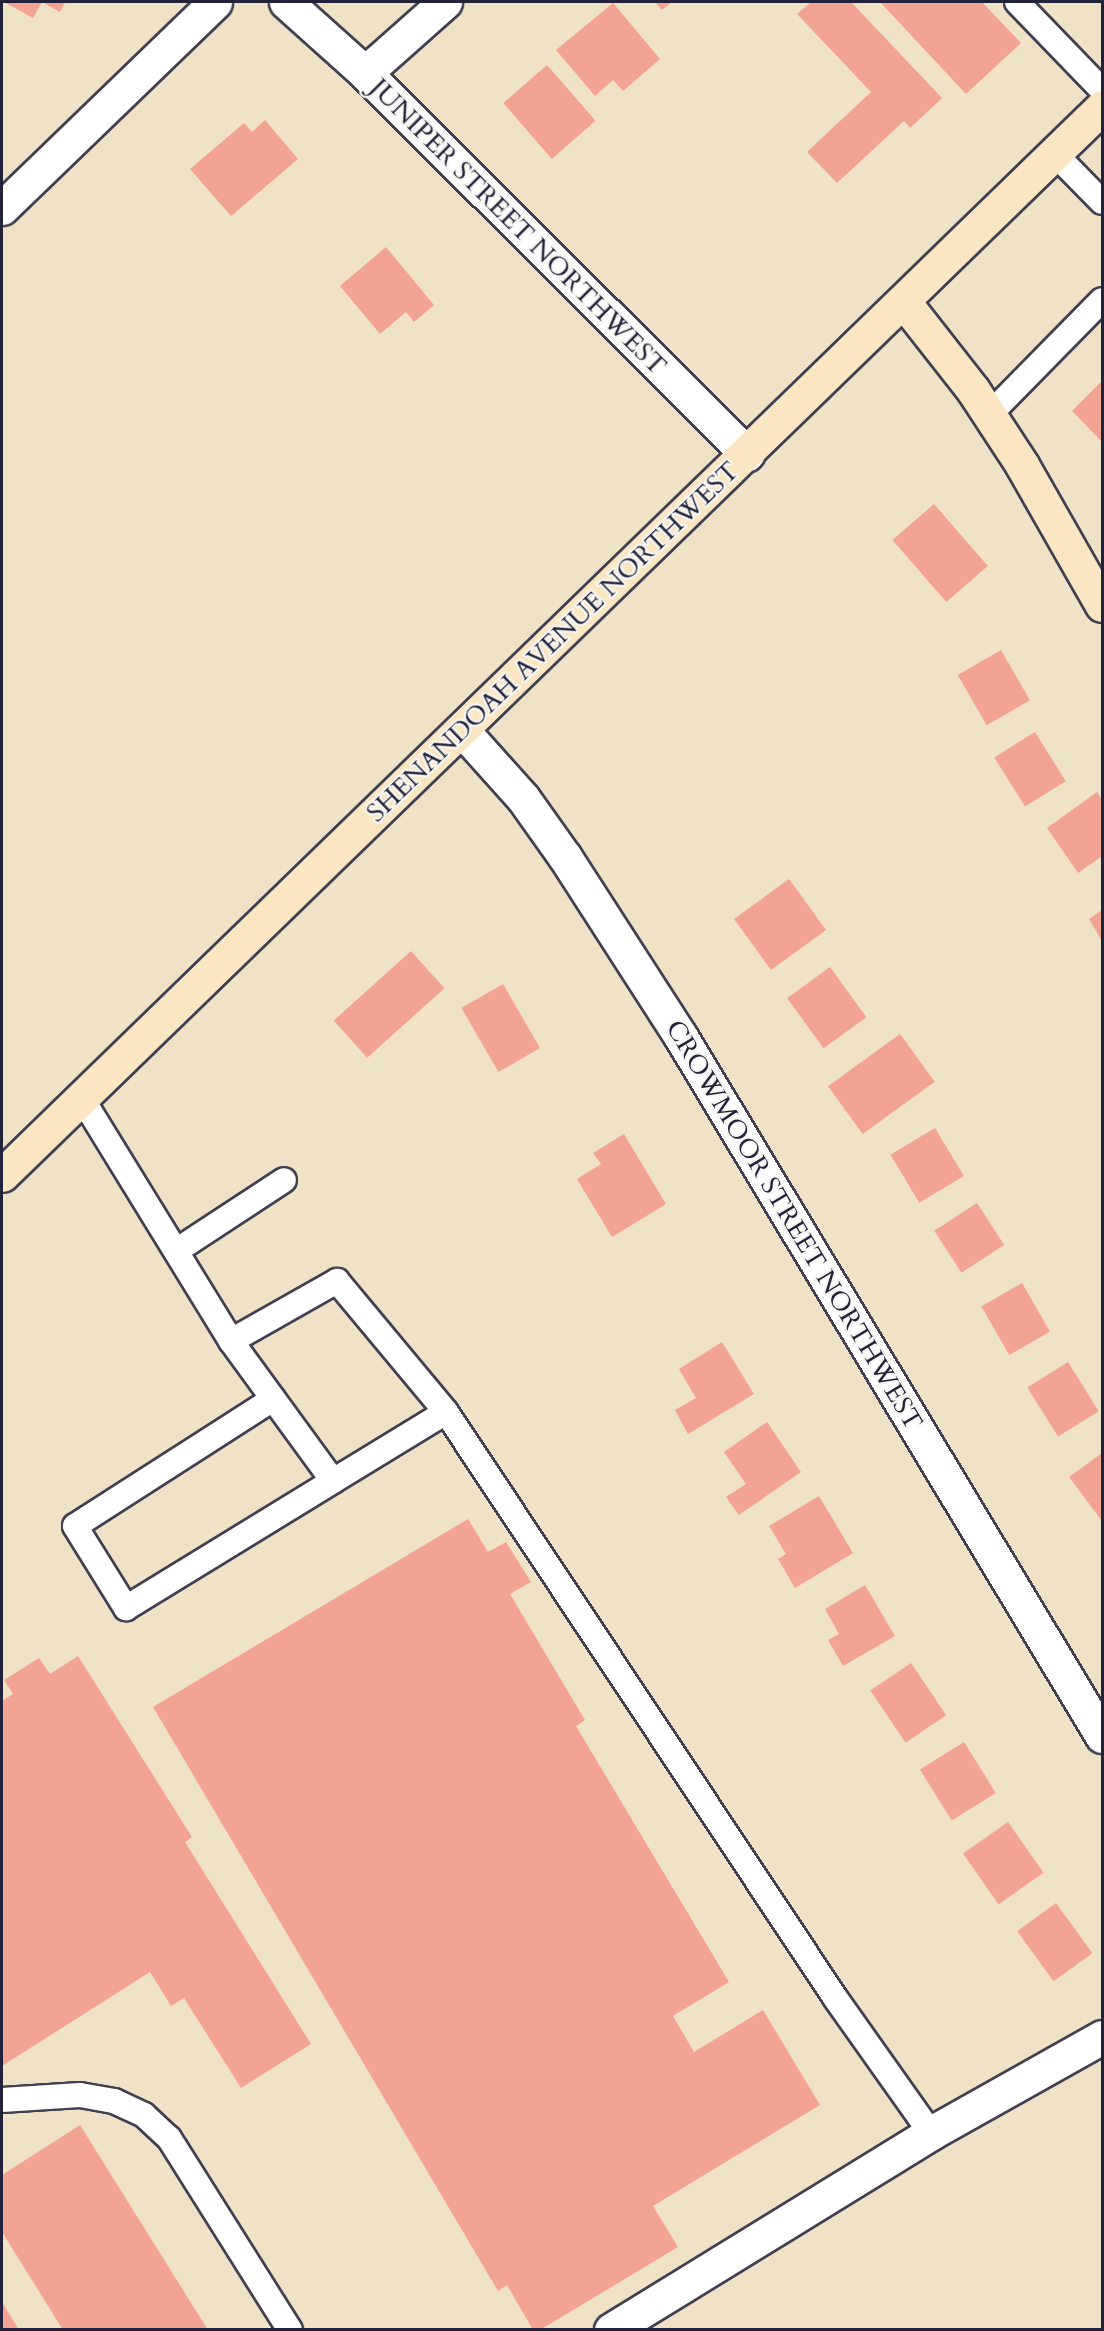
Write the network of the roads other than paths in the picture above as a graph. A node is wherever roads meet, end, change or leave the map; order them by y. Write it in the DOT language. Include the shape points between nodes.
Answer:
graph roads {
  1 [pos="215,2"];
  2 [pos="286,2"];
  3 [pos="445,2"];
  4 [pos="1017,2"];
  5 [pos="365,73"];
  6 [pos="1102,90"];
  7 [pos="1102,107"];
  8 [pos="1055,154"];
  9 [pos="1102,202"];
  10 [pos="2,208"];
  11 [pos="1102,300"];
  12 [pos="904,302"];
  13 [pos="989,415"];
  14 [pos="747,454"];
  15 [pos="1102,605"];
  16 [pos="462,730"];
  17 [pos="81,1097"];
  18 [pos="2,1175"];
  19 [pos="284,1180"];
  20 [pos="176,1251"];
  21 [pos="231,1341"];
  22 [pos="273,1399"];
  23 [pos="446,1412"];
  24 [pos="333,1481"];
  25 [pos="1102,1736"];
  26 [pos="1102,2037"];
  27 [pos="2,2100"];
  28 [pos="932,2133"];
  29 [pos="290,2330"];
  30 [pos="611,2330"];
  1 -- 10 [label="street"];
  2 -- 5 [label="street, JUNIPER STREET NORTHWEST"];
  3 -- 5 [label="street"];
  4 -- 6 [label="lane"];
  5 -- 14 [label="street, JUNIPER STREET NORTHWEST"];
  7 -- 8 [label="main road, SHENANDOAH AVENUE NORTHWEST"];
  8 -- 9 [label="lane"];
  8 -- 12 [label="main road, SHENANDOAH AVENUE NORTHWEST"];
  11 -- 13 [label="lane"];
  12 -- 13 [label="main road"];
  12 -- 14 [label="main road, SHENANDOAH AVENUE NORTHWEST"];
  13 -- 15 [label="main road"];
  14 -- 16 [label="main road, SHENANDOAH AVENUE NORTHWEST"];
  16 -- 17 [label="main road, SHENANDOAH AVENUE NORTHWEST"];
  16 -- 25 [label="street, CROWMOOR STREET NORTHWEST" via="522,798 565,857 674,1028"];
  17 -- 18 [label="main road, SHENANDOAH AVENUE NORTHWEST"];
  17 -- 20 [label="lane"];
  19 -- 20 [label="lane"];
  20 -- 21 [label="lane"];
  21 -- 22 [label="lane"];
  21 -- 23 [label="lane" via="337,1281"];
  22 -- 24 [label="lane"];
  22 -- 24 [label="lane" via="75,1526 126,1608"];
  23 -- 24 [label="lane"];
  23 -- 28 [label="lane" via="823,1980"];
  26 -- 28 [label="street"];
  27 -- 29 [label="lane" via="80,2095 114,2101 144,2115 169,2138"];
  28 -- 30 [label="street"];
}
